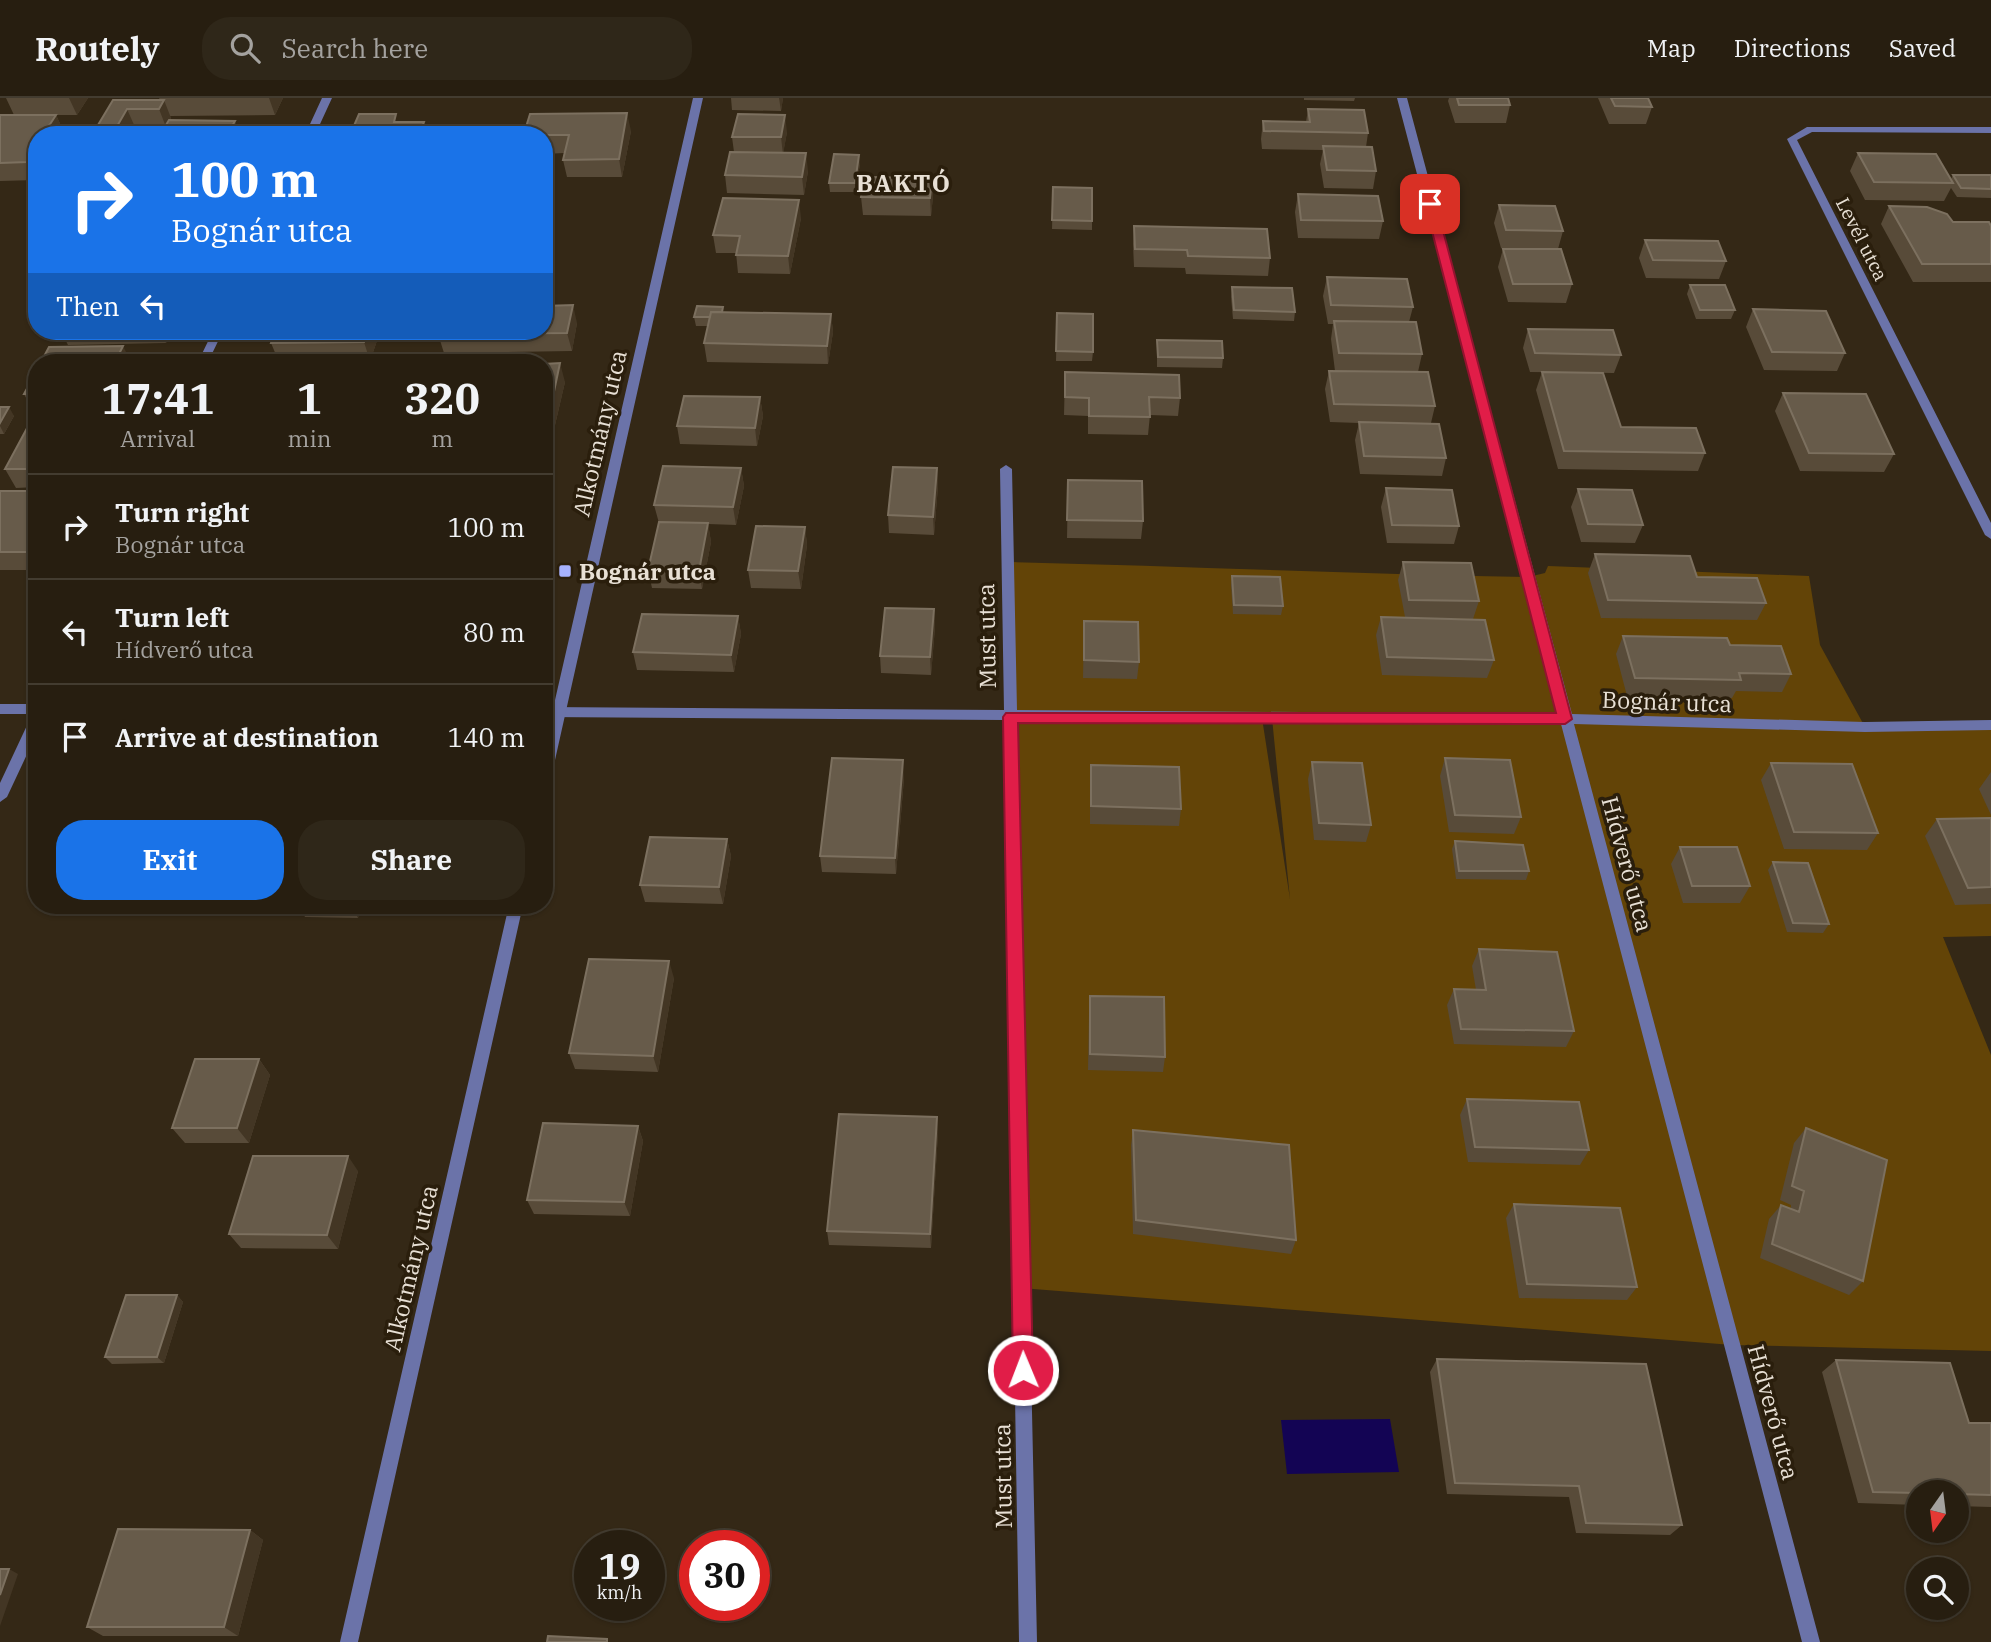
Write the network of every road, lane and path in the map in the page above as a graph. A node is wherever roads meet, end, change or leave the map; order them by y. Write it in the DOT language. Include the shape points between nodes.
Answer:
graph roads {
  1 [pos="327,98"];
  2 [pos="698,98"];
  3 [pos="1402,98"];
  4 [pos="314,126"];
  5 [pos="1991,130"];
  6 [pos="1006,469"];
  7 [pos="1991,535"];
  8 [pos="0,709"];
  9 [pos="28,709"];
  10 [pos="553,713"];
  11 [pos="559,713"];
  12 [pos="1011,717"];
  13 [pos="1565,719"];
  14 [pos="1991,725"];
  15 [pos="28,738"];
  16 [pos="553,739"];
  17 [pos="0,797"];
  18 [pos="514,914"];
  19 [pos="349,1642"];
  20 [pos="1028,1642"];
  21 [pos="1811,1642"];
  1 -- 4 [label="street"];
  2 -- 11 [label="street, Alkotmány utca"];
  3 -- 13 [label="street, Hídverő utca"];
  5 -- 7 [label="street, Levél utca" via="1810,129 1792,139"];
  6 -- 12 [label="street, Must utca"];
  8 -- 9 [label="street"];
  10 -- 11 [label="street, Bognár utca"];
  11 -- 12 [label="street, Bognár utca"];
  11 -- 16 [label="street, Alkotmány utca"];
  12 -- 13 [label="street, Bognár utca"];
  12 -- 20 [label="street, Must utca"];
  13 -- 14 [label="street, Bognár utca" via="1865,727"];
  13 -- 21 [label="street, Hídverő utca"];
  15 -- 17 [label="street"];
  18 -- 19 [label="street, Alkotmány utca"];
}
